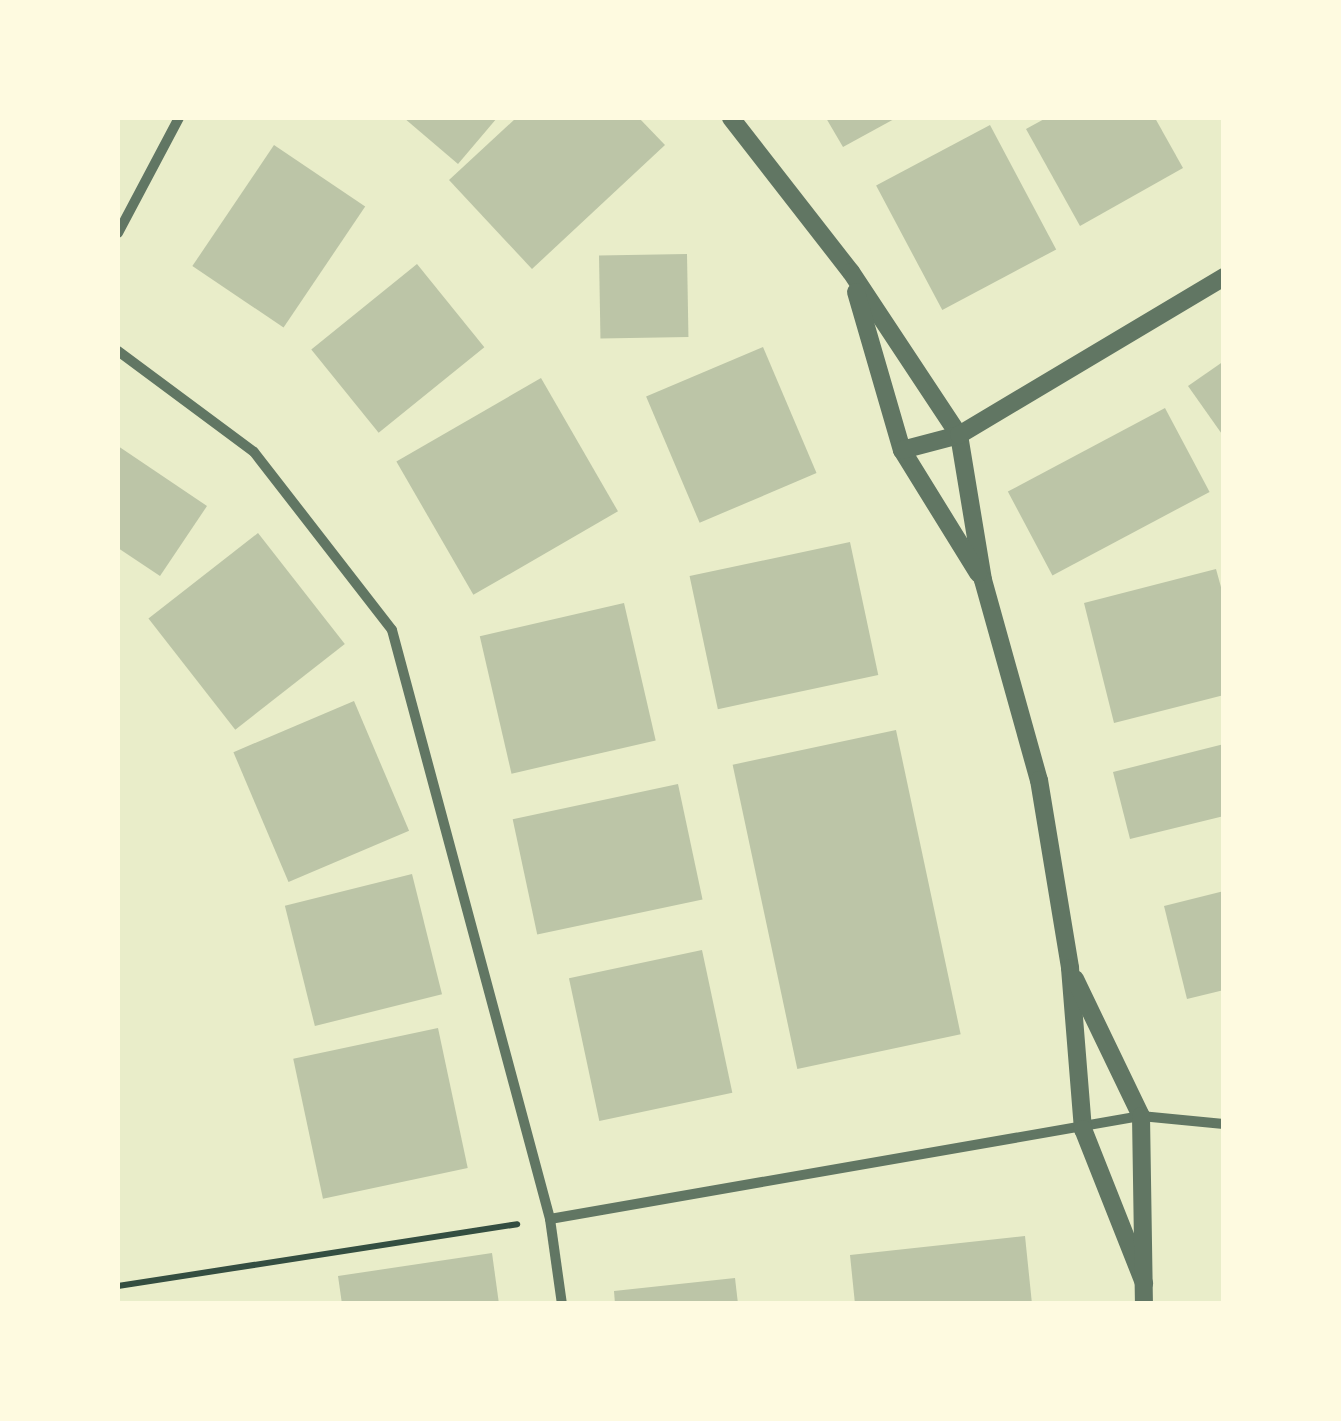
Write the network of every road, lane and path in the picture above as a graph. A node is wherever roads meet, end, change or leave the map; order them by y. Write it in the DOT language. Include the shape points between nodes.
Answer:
graph roads {
  1 [pos="180,118"];
  2 [pos="731,118"];
  3 [pos="118,234"];
  4 [pos="850,272"];
  5 [pos="1224,277"];
  6 [pos="118,351"];
  7 [pos="959,435"];
  8 [pos="902,450"];
  9 [pos="982,580"];
  10 [pos="1070,968"];
  11 [pos="1141,1116"];
  12 [pos="1224,1124"];
  13 [pos="1083,1129"];
  14 [pos="550,1219"];
  15 [pos="1144,1283"];
  16 [pos="118,1286"];
  17 [pos="562,1304"];
  18 [pos="1144,1304"];
  1 -- 3 [label="street"];
  2 -- 4 [label="street"];
  4 -- 7 [label="street"];
  4 -- 8 [label="street"];
  5 -- 7 [label="street"];
  6 -- 14 [label="street" via="254,452 392,630"];
  7 -- 8 [label="street"];
  7 -- 9 [label="street"];
  8 -- 9 [label="street"];
  9 -- 10 [label="street" via="1039,780"];
  10 -- 11 [label="street"];
  10 -- 13 [label="street"];
  11 -- 12 [label="street"];
  11 -- 13 [label="street"];
  11 -- 15 [label="street"];
  13 -- 14 [label="street"];
  13 -- 15 [label="street"];
  14 -- 16 [label="path"];
  14 -- 17 [label="street"];
  15 -- 18 [label="street"];
}
